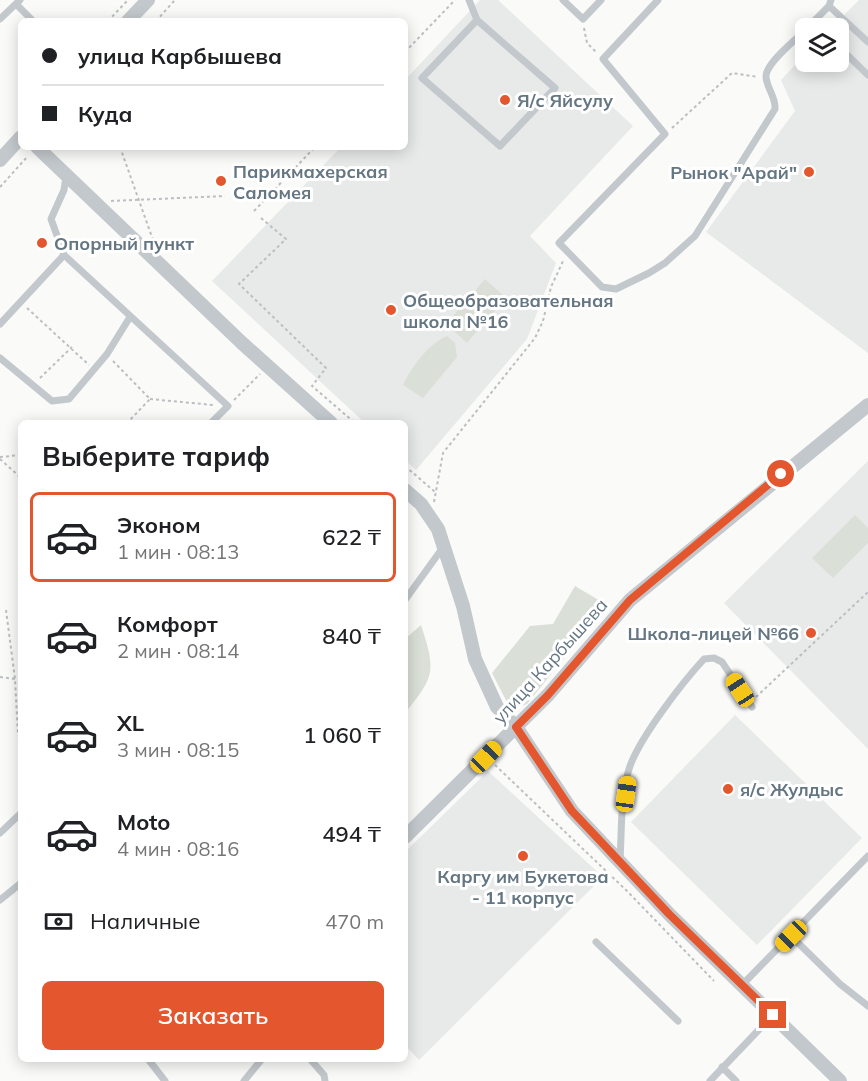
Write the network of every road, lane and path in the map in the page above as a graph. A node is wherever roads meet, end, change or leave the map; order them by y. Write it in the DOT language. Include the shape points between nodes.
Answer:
graph roads {
  1 [pos="128,0"];
  2 [pos="148,0"];
  3 [pos="176,0"];
  4 [pos="455,0"];
  5 [pos="469,0"];
  6 [pos="563,0"];
  7 [pos="601,0"];
  8 [pos="658,0"];
  9 [pos="18,2"];
  10 [pos="830,3"];
  11 [pos="31,18"];
  12 [pos="111,18"];
  13 [pos="131,18"];
  14 [pos="159,18"];
  15 [pos="817,18"];
  16 [pos="0,19"];
  17 [pos="583,19"];
  18 [pos="477,20"];
  19 [pos="795,40"];
  20 [pos="868,42"];
  21 [pos="408,49"];
  22 [pos="849,57"];
  23 [pos="603,59"];
  24 [pos="868,75"];
  25 [pos="766,78"];
  26 [pos="665,134"];
  27 [pos="18,140"];
  28 [pos="33,150"];
  29 [pos="39,150"];
  30 [pos="121,150"];
  31 [pos="312,150"];
  32 [pos="0,160"];
  33 [pos="66,177"];
  34 [pos="0,187"];
  35 [pos="225,196"];
  36 [pos="139,201"];
  37 [pos="93,202"];
  38 [pos="254,211"];
  39 [pos="261,218"];
  40 [pos="567,249"];
  41 [pos="156,250"];
  42 [pos="64,255"];
  43 [pos="20,303"];
  44 [pos="130,317"];
  45 [pos="0,324"];
  46 [pos="72,347"];
  47 [pos="107,354"];
  48 [pos="0,358"];
  49 [pos="93,369"];
  50 [pos="260,374"];
  51 [pos="32,386"];
  52 [pos="150,399"];
  53 [pos="868,405"];
  54 [pos="228,406"];
  55 [pos="130,420"];
  56 [pos="214,420"];
  57 [pos="328,420"];
  58 [pos="352,420"];
  59 [pos="18,455"];
  60 [pos="0,458"];
  61 [pos="408,469"];
  62 [pos="18,475"];
  63 [pos="435,492"];
  64 [pos="408,493"];
  65 [pos="432,520"];
  66 [pos="444,545"];
  67 [pos="868,592"];
  68 [pos="408,596"];
  69 [pos="6,610"];
  70 [pos="0,678"];
  71 [pos="15,679"];
  72 [pos="750,705"];
  73 [pos="516,727"];
  74 [pos="18,735"];
  75 [pos="486,757"];
  76 [pos="18,816"];
  77 [pos="0,833"];
  78 [pos="408,834"];
  79 [pos="868,856"];
  80 [pos="620,860"];
  81 [pos="18,885"];
  82 [pos="0,900"];
  83 [pos="791,936"];
  84 [pos="596,942"];
  85 [pos="714,981"];
  86 [pos="742,985"];
  87 [pos="868,1006"];
  88 [pos="773,1015"];
  89 [pos="678,1021"];
  90 [pos="150,1062"];
  91 [pos="260,1062"];
  92 [pos="312,1062"];
  93 [pos="722,1067"];
  94 [pos="165,1081"];
  95 [pos="244,1081"];
  96 [pos="325,1081"];
  97 [pos="710,1081"];
  98 [pos="736,1081"];
  99 [pos="840,1081"];
  1 -- 12 [label="path"];
  2 -- 13 [label="street"];
  3 -- 14 [label="path"];
  4 -- 21 [label="path"];
  5 -- 18 [label="lane"];
  6 -- 17 [label="lane"];
  7 -- 17 [label="lane"];
  8 -- 23 [label="lane"];
  9 -- 11 [label="lane"];
  9 -- 16 [label="lane"];
  10 -- 15 [label="lane"];
  10 -- 20 [label="lane"];
  17 -- 23 [label="path" via="586,43"];
  18 -- 18 [label="lane" via="555,88 500,146 422,78"];
  19 -- 25 [label="lane" via="767,68"];
  22 -- 24 [label="lane"];
  23 -- 26 [label="lane"];
  25 -- 26 [label="path" via="732,73"];
  25 -- 40 [label="lane" via="776,102 772,115 695,236 665,263 616,289 602,288"];
  26 -- 40 [label="lane" via="559,243"];
  27 -- 32 [label="street"];
  28 -- 34 [label="path"];
  29 -- 33 [label="street"];
  30 -- 36 [label="path"];
  31 -- 38 [label="path"];
  33 -- 37 [label="street"];
  33 -- 42 [label="lane" via="51,219"];
  35 -- 36 [label="path"];
  36 -- 37 [label="path"];
  36 -- 41 [label="path"];
  37 -- 57 [label="street"];
  39 -- 58 [label="path" via="286,238 239,284 326,368 312,386"];
  40 -- 63 [label="path" via="535,338 443,453"];
  42 -- 43 [label="lane"];
  42 -- 44 [label="lane"];
  43 -- 45 [label="lane"];
  43 -- 46 [label="path"];
  44 -- 47 [label="lane"];
  44 -- 54 [label="lane"];
  46 -- 49 [label="path"];
  46 -- 51 [label="path"];
  47 -- 49 [label="lane"];
  47 -- 52 [label="path"];
  48 -- 51 [label="lane"];
  49 -- 51 [label="lane" via="69,399 60,402 52,401"];
  50 -- 54 [label="path"];
  52 -- 54 [label="path"];
  52 -- 55 [label="path"];
  53 -- 73 [label="street, улица Карбышева" via="630,600"];
  54 -- 56 [label="lane"];
  59 -- 60 [label="path"];
  60 -- 62 [label="path"];
  61 -- 63 [label="path"];
  63 -- 65 [label="path"];
  64 -- 65 [label="street"];
  65 -- 66 [label="street"];
  66 -- 68 [label="lane"];
  66 -- 73 [label="street" via="476,659 497,707"];
  67 -- 72 [label="path"];
  69 -- 71 [label="path"];
  70 -- 71 [label="path"];
  71 -- 74 [label="path"];
  72 -- 80 [label="lane" via="722,662 714,658 704,659 683,682 630,765"];
  73 -- 75 [label="street, улица Карбышева"];
  73 -- 80 [label="street" via="572,811"];
  75 -- 78 [label="street, улица Карбышева"];
  75 -- 85 [label="path" via="627,891"];
  76 -- 77 [label="lane"];
  79 -- 83 [label="lane"];
  80 -- 86 [label="street"];
  81 -- 82 [label="lane"];
  83 -- 86 [label="lane"];
  83 -- 87 [label="lane"];
  84 -- 89 [label="lane"];
  86 -- 88 [label="street"];
  88 -- 93 [label="lane"];
  88 -- 99 [label="street"];
  90 -- 94 [label="lane"];
  91 -- 95 [label="lane"];
  92 -- 96 [label="lane"];
  93 -- 97 [label="lane"];
  93 -- 98 [label="lane"];
}
